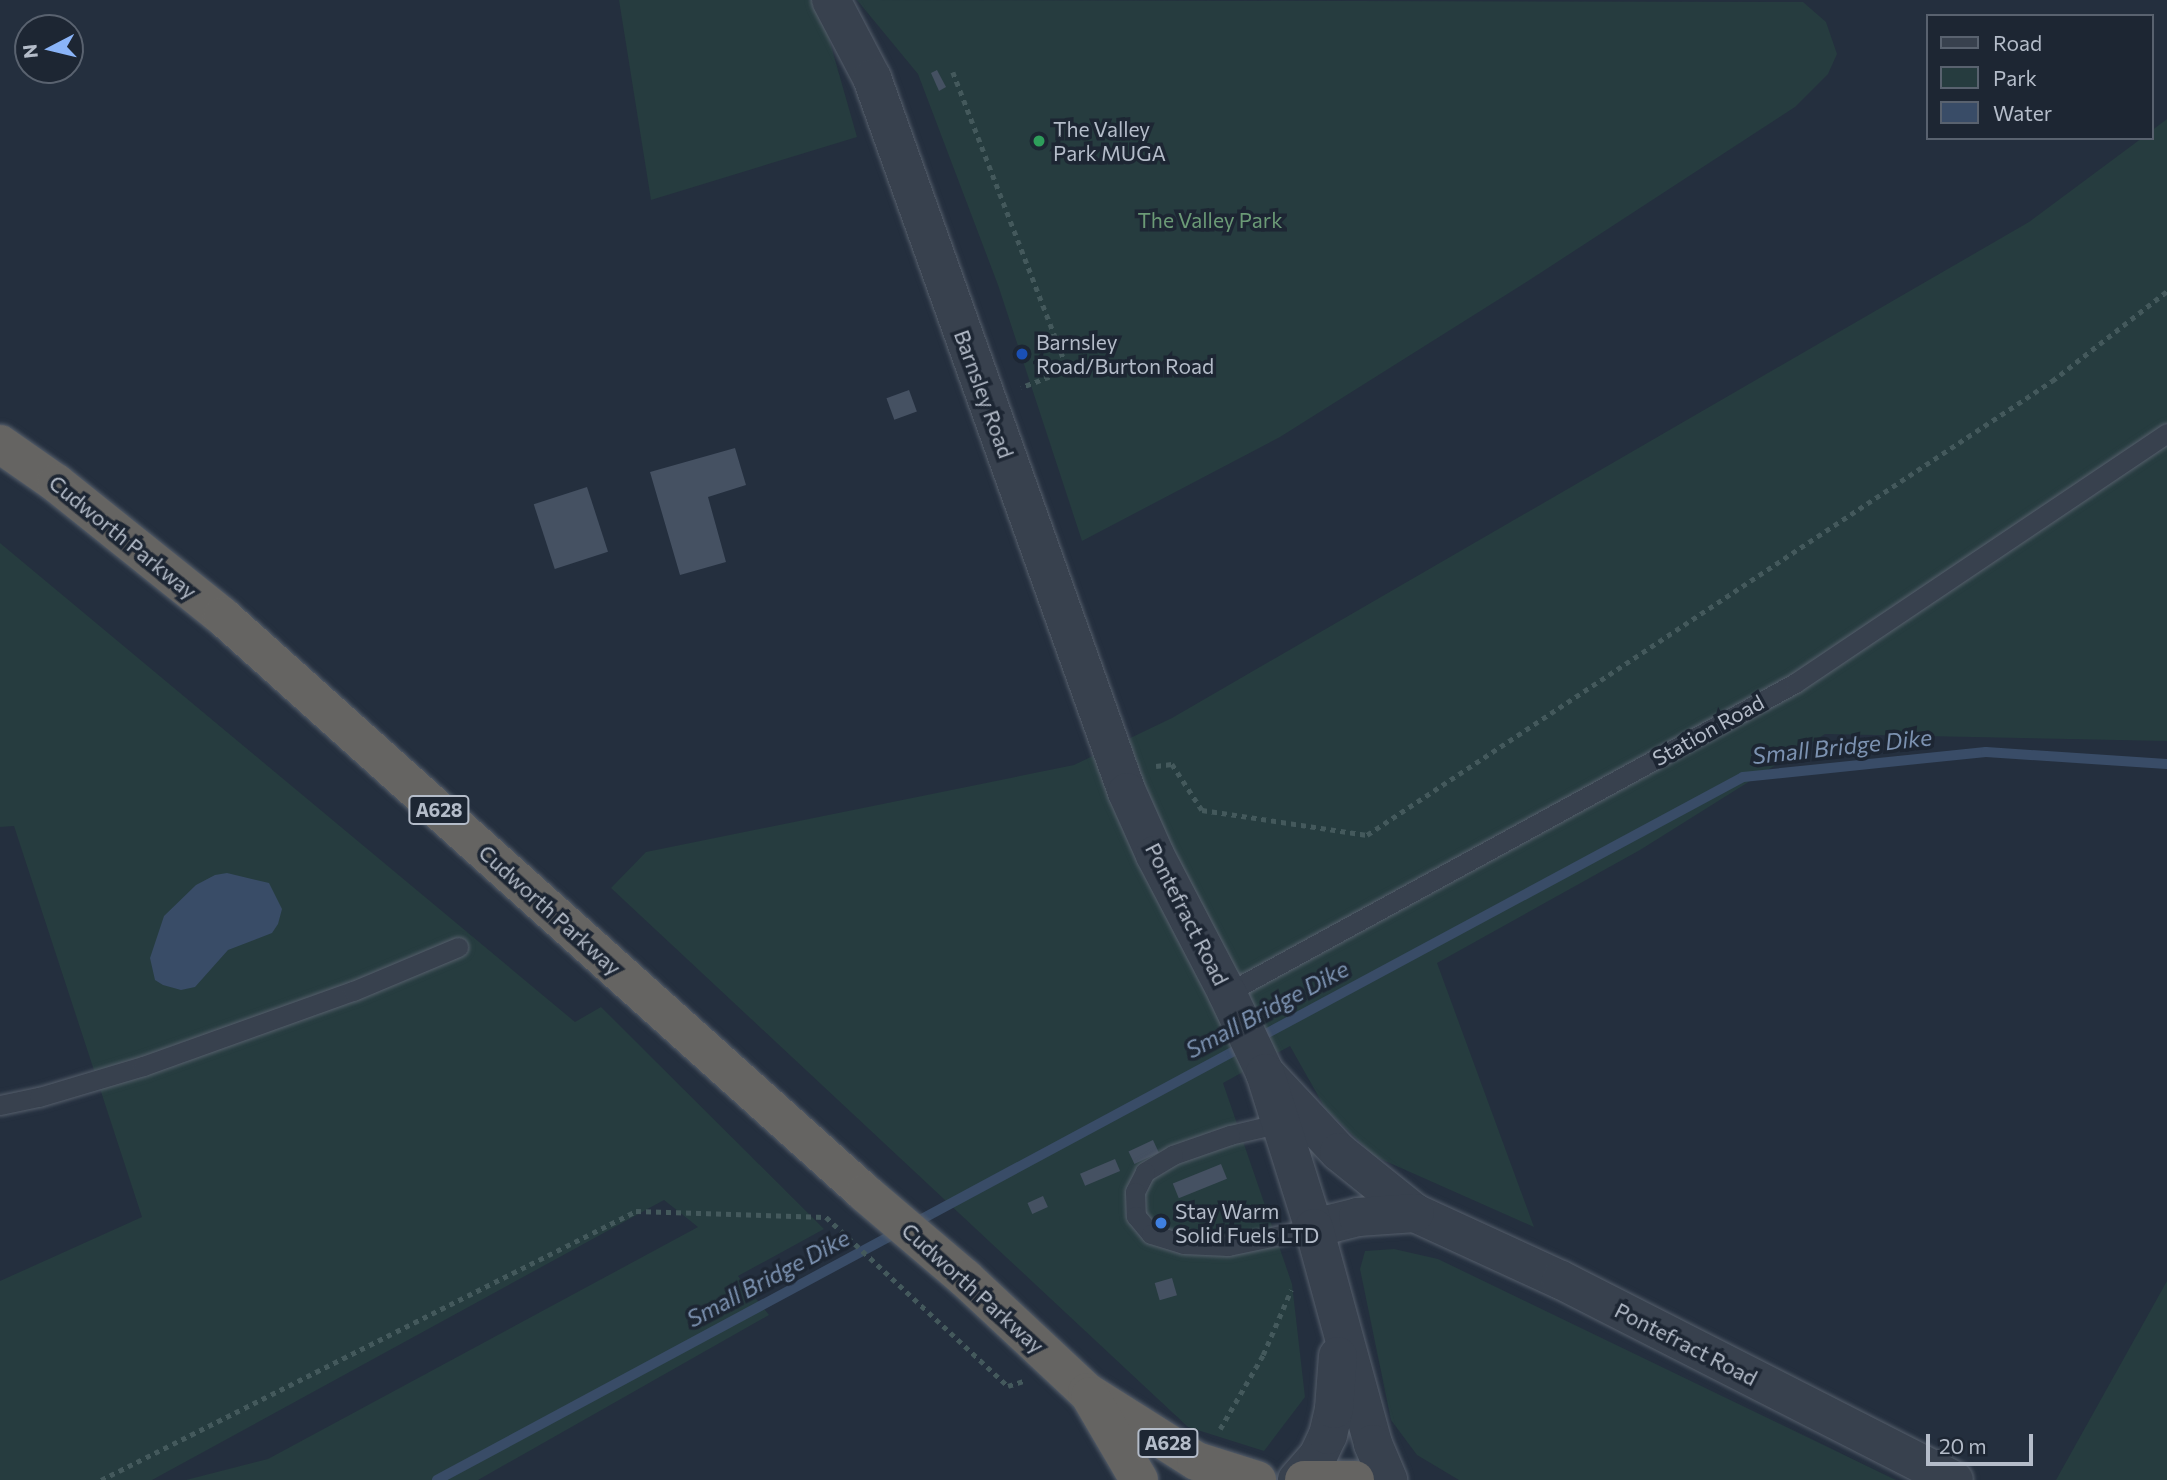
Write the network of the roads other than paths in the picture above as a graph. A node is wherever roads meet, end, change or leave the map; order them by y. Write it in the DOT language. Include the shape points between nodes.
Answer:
graph roads {
  1 [pos="831,0"];
  2 [pos="2167,433"];
  3 [pos="0,444"];
  4 [pos="1123,781"];
  5 [pos="458,947"];
  6 [pos="1233,1005"];
  7 [pos="1265,1073"];
  8 [pos="0,1105"];
  9 [pos="1280,1123"];
  10 [pos="1415,1213"];
  11 [pos="1314,1228"];
  12 [pos="1341,1329"];
  13 [pos="1076,1381"];
  14 [pos="1139,1480"];
  15 [pos="1257,1480"];
  16 [pos="1297,1480"];
  17 [pos="1304,1480"];
  18 [pos="1355,1480"];
  19 [pos="1388,1480"];
  20 [pos="1954,1480"];
  1 -- 4 [label="street, Barnsley Road" via="872,78"];
  2 -- 6 [label="lane, Station Road" via="1795,683"];
  3 -- 13 [label="highway, Cudworth Parkway / A628" via="222,616"];
  4 -- 6 [label="street, Pontefract Road" via="1155,855"];
  5 -- 8 [label="lane" via="353,991 143,1066"];
  6 -- 7 [label="street, Pontefract Road"];
  7 -- 9 [label="street, Pontefract Road"];
  7 -- 10 [label="street, Pontefract Road" via="1339,1152"];
  9 -- 11 [label="street, Pontefract Road"];
  9 -- 11 [label="lane" via="1173,1155 1145,1172 1135,1192 1136,1216 1151,1234 1184,1244 1228,1246"];
  10 -- 11 [label="street, Pontefract Road" via="1358,1217"];
  10 -- 20 [label="street, Pontefract Road" via="1561,1280"];
  11 -- 12 [label="street, Pontefract Road"];
  12 -- 16 [label="street, Pontefract Road" via="1328,1434 1318,1456"];
  12 -- 19 [label="street, Pontefract Road" via="1373,1444"];
  13 -- 14 [label="highway, Cudworth Parkway / A628"];
  13 -- 15 [label="highway, Cudworth Parkway / A628" via="1196,1461"];
  17 -- 18 [label="highway"];
}
